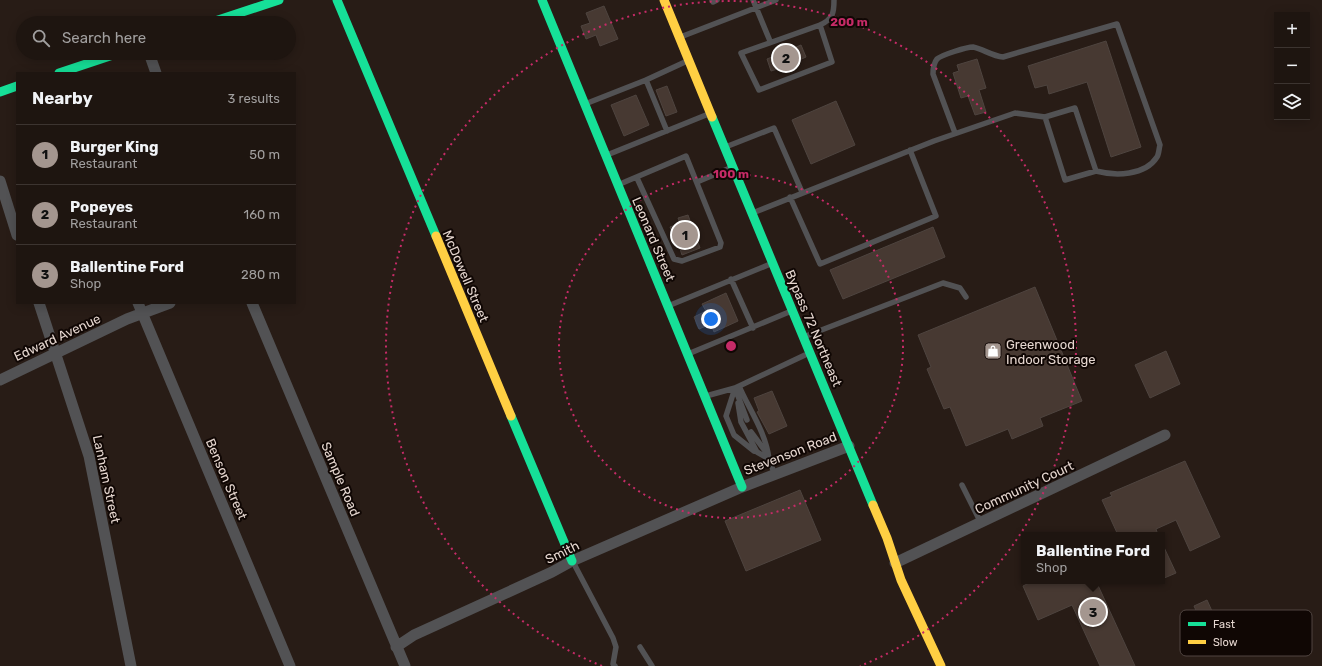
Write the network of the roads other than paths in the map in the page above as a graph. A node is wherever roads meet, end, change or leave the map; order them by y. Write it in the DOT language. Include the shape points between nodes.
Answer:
graph roads {
  1 [pos="279,0"];
  2 [pos="337,0"];
  3 [pos="542,0"];
  4 [pos="664,0"];
  5 [pos="712,0"];
  6 [pos="717,0"];
  7 [pos="753,0"];
  8 [pos="776,0"];
  9 [pos="834,0"];
  10 [pos="756,8"];
  11 [pos="231,16"];
  12 [pos="820,25"];
  13 [pos="680,37"];
  14 [pos="770,41"];
  15 [pos="98,60"];
  16 [pos="151,60"];
  17 [pos="689,60"];
  18 [pos="61,72"];
  19 [pos="156,72"];
  20 [pos="646,80"];
  21 [pos="16,86"];
  22 [pos="0,92"];
  23 [pos="585,104"];
  24 [pos="711,113"];
  25 [pos="1045,117"];
  26 [pos="668,131"];
  27 [pos="955,133"];
  28 [pos="725,147"];
  29 [pos="910,150"];
  30 [pos="606,155"];
  31 [pos="733,167"];
  32 [pos="1096,171"];
  33 [pos="637,178"];
  34 [pos="0,181"];
  35 [pos="697,182"];
  36 [pos="618,185"];
  37 [pos="802,192"];
  38 [pos="790,197"];
  39 [pos="752,213"];
  40 [pos="16,231"];
  41 [pos="772,263"];
  42 [pos="731,279"];
  43 [pos="966,298"];
  44 [pos="39,304"];
  45 [pos="164,304"];
  46 [pos="252,304"];
  47 [pos="668,306"];
  48 [pos="140,308"];
  49 [pos="792,310"];
  50 [pos="753,328"];
  51 [pos="804,337"];
  52 [pos="55,352"];
  53 [pos="810,353"];
  54 [pos="688,354"];
  55 [pos="0,380"];
  56 [pos="737,387"];
  57 [pos="705,396"];
  58 [pos="747,420"];
  59 [pos="751,432"];
  60 [pos="1165,435"];
  61 [pos="849,446"];
  62 [pos="757,452"];
  63 [pos="769,460"];
  64 [pos="776,475"];
  65 [pos="962,485"];
  66 [pos="742,487"];
  67 [pos="981,523"];
  68 [pos="572,561"];
  69 [pos="895,563"];
  70 [pos="396,647"];
  71 [pos="640,647"];
  72 [pos="131,666"];
  73 [pos="290,666"];
  74 [pos="405,666"];
  75 [pos="615,666"];
  76 [pos="652,666"];
  77 [pos="941,666"];
  1 -- 11 [label="main road"];
  2 -- 68 [label="main road, McDowell Street"];
  3 -- 23 [label="main road, Leonard Street"];
  4 -- 13 [label="main road, Bypass 72 Northeast"];
  5 -- 6 [label="lane"];
  7 -- 10 [label="lane"];
  8 -- 10 [label="lane"];
  9 -- 12 [label="lane" via="834,14"];
  10 -- 13 [label="lane"];
  10 -- 14 [label="lane"];
  12 -- 14 [label="lane"];
  12 -- 14 [label="lane" via="832,62 759,90 741,53"];
  13 -- 17 [label="main road, Bypass 72 Northeast"];
  15 -- 18 [label="main road"];
  16 -- 19 [label="street"];
  17 -- 20 [label="lane"];
  17 -- 24 [label="main road, Bypass 72 Northeast"];
  20 -- 23 [label="lane"];
  20 -- 26 [label="lane"];
  21 -- 22 [label="main road"];
  23 -- 30 [label="main road, Leonard Street"];
  24 -- 26 [label="lane"];
  24 -- 28 [label="main road, Bypass 72 Northeast"];
  25 -- 27 [label="lane" via="1015,113"];
  25 -- 32 [label="lane" via="1075,108"];
  25 -- 32 [label="lane" via="1065,180"];
  26 -- 30 [label="lane"];
  27 -- 29 [label="lane"];
  27 -- 32 [label="lane" via="933,74 937,59 974,47 1003,57 1117,24 1160,145 1157,157 1148,166 1127,174 1110,175"];
  28 -- 31 [label="main road, Bypass 72 Northeast"];
  28 -- 37 [label="lane" via="774,128"];
  29 -- 37 [label="lane"];
  29 -- 38 [label="lane" via="936,216 820,264"];
  30 -- 36 [label="main road, Leonard Street"];
  31 -- 35 [label="lane"];
  31 -- 39 [label="main road, Bypass 72 Northeast"];
  33 -- 35 [label="lane" via="686,156"];
  33 -- 35 [label="lane" via="674,259 682,261 720,247 721,244"];
  33 -- 36 [label="lane"];
  34 -- 40 [label="street"];
  36 -- 47 [label="main road, Leonard Street"];
  37 -- 38 [label="lane"];
  38 -- 39 [label="lane"];
  39 -- 41 [label="main road, Bypass 72 Northeast"];
  41 -- 42 [label="lane"];
  41 -- 49 [label="main road, Bypass 72 Northeast"];
  42 -- 47 [label="lane"];
  42 -- 50 [label="lane"];
  43 -- 51 [label="lane" via="960,288 942,283"];
  44 -- 52 [label="street, Lanham Street"];
  45 -- 48 [label="street, Edward Avenue"];
  46 -- 70 [label="street, Sample Road"];
  47 -- 54 [label="main road, Leonard Street"];
  48 -- 52 [label="street, Edward Avenue"];
  48 -- 73 [label="street, Benson Street"];
  49 -- 50 [label="lane"];
  49 -- 51 [label="main road, Bypass 72 Northeast"];
  50 -- 54 [label="lane"];
  51 -- 53 [label="main road, Bypass 72 Northeast"];
  52 -- 55 [label="street, Edward Avenue"];
  52 -- 72 [label="street, Lanham Street" via="89,456"];
  53 -- 56 [label="lane"];
  53 -- 61 [label="main road, Bypass 72 Northeast"];
  54 -- 57 [label="main road, Leonard Street"];
  56 -- 57 [label="lane"];
  56 -- 58 [label="lane"];
  56 -- 62 [label="lane" via="741,422"];
  56 -- 62 [label="lane" via="726,416 734,435"];
  56 -- 63 [label="lane" via="759,424 768,446"];
  57 -- 66 [label="main road, Leonard Street"];
  59 -- 63 [label="lane"];
  60 -- 67 [label="street, Community Court"];
  61 -- 64 [label="street, Stevenson Road"];
  61 -- 69 [label="main road, Bypass 72 Northeast"];
  62 -- 63 [label="lane"];
  63 -- 64 [label="lane"];
  64 -- 66 [label="street, Stevenson Road"];
  65 -- 67 [label="lane"];
  66 -- 68 [label="street, Smith"];
  67 -- 69 [label="street, Community Court"];
  68 -- 70 [label="street, Smith" via="414,635"];
  68 -- 75 [label="lane" via="613,638 616,648 613,664"];
  69 -- 77 [label="main road, Bypass 72 Northeast"];
  70 -- 74 [label="street, Sample Road"];
  71 -- 76 [label="lane"];
}
